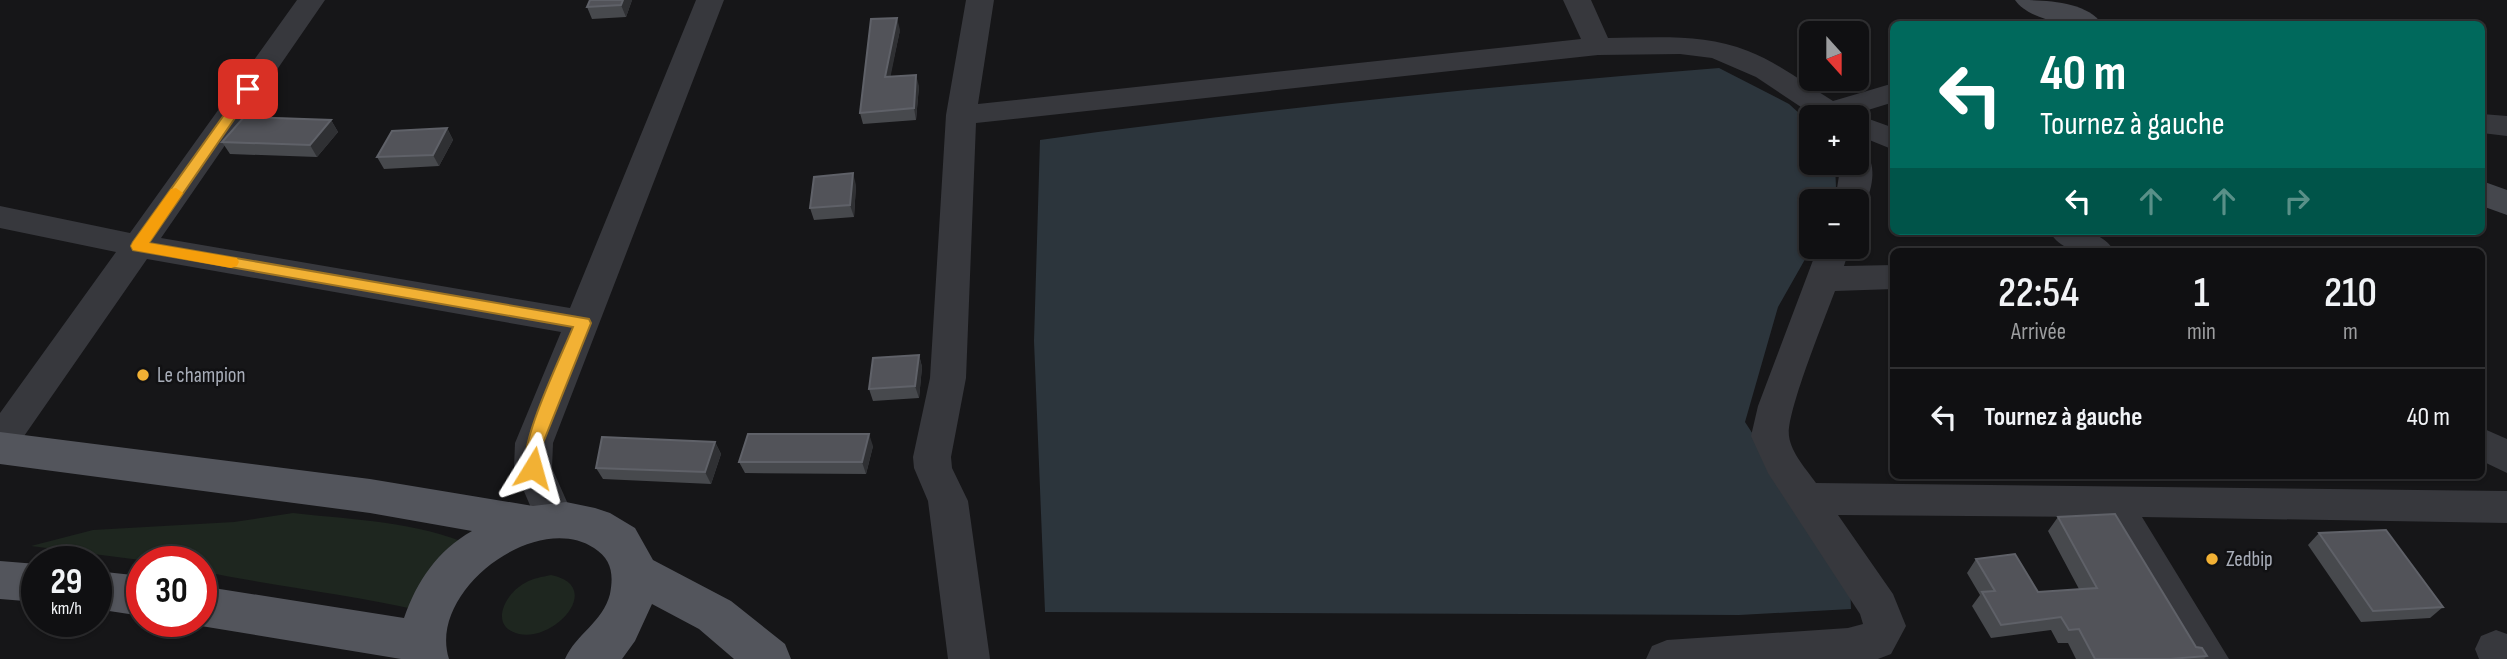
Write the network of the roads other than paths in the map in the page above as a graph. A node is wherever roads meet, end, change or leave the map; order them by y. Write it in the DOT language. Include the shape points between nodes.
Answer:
graph roads {
  1 [pos="311,0"];
  2 [pos="710,0"];
  3 [pos="980,0"];
  4 [pos="1577,0"];
  5 [pos="2030,0"];
  6 [pos="2080,21"];
  7 [pos="1598,46"];
  8 [pos="1890,94"];
  9 [pos="1818,105"];
  10 [pos="1861,105"];
  11 [pos="961,115"];
  12 [pos="2485,124"];
  13 [pos="2507,126"];
  14 [pos="1869,129"];
  15 [pos="1890,138"];
  16 [pos="2485,193"];
  17 [pos="2507,203"];
  18 [pos="0,216"];
  19 [pos="2071,235"];
  20 [pos="139,246"];
  21 [pos="2092,248"];
  22 [pos="1829,263"];
  23 [pos="1890,276"];
  24 [pos="583,323"];
  25 [pos="0,442"];
  26 [pos="2485,445"];
  27 [pos="0,447"];
  28 [pos="2507,458"];
  29 [pos="1806,499"];
  30 [pos="2111,501"];
  31 [pos="2507,507"];
  32 [pos="544,522"];
  33 [pos="635,572"];
  34 [pos="0,580"];
  35 [pos="21,582"];
  36 [pos="217,609"];
  37 [pos="424,651"];
  38 [pos="588,659"];
  39 [pos="768,659"];
  40 [pos="969,659"];
  41 [pos="1667,659"];
  42 [pos="2208,659"];
  1 -- 20 [label="street"];
  2 -- 24 [label="street"];
  3 -- 11 [label="street"];
  4 -- 7 [label="street"];
  5 -- 6 [label="street"];
  7 -- 9 [label="street" via="1696,47 1728,53"];
  7 -- 11 [label="street"];
  8 -- 10 [label="street"];
  11 -- 40 [label="street" via="948,378 932,457 948,500"];
  12 -- 13 [label="street"];
  14 -- 15 [label="street"];
  16 -- 17 [label="street"];
  18 -- 20 [label="street"];
  19 -- 21 [label="street"];
  20 -- 24 [label="street"];
  20 -- 25 [label="street"];
  22 -- 23 [label="street"];
  22 -- 29 [label="street" via="1776,406 1770,436"];
  24 -- 32 [label="street" via="534,443 533,468"];
  26 -- 28 [label="street"];
  27 -- 32 [label="main road"];
  29 -- 30 [label="street"];
  29 -- 41 [label="street" via="1878,607 1885,626 1876,641"];
  30 -- 31 [label="street"];
  30 -- 42 [label="street"];
  32 -- 33 [label="main road" via="585,522 610,532 628,549"];
  32 -- 37 [label="main road" via="499,536 469,555 444,579 427,607"];
  33 -- 38 [label="main road" via="632,600 618,629"];
  33 -- 39 [label="main road" via="715,615"];
  34 -- 35 [label="main road"];
  36 -- 37 [label="main road"];
}
